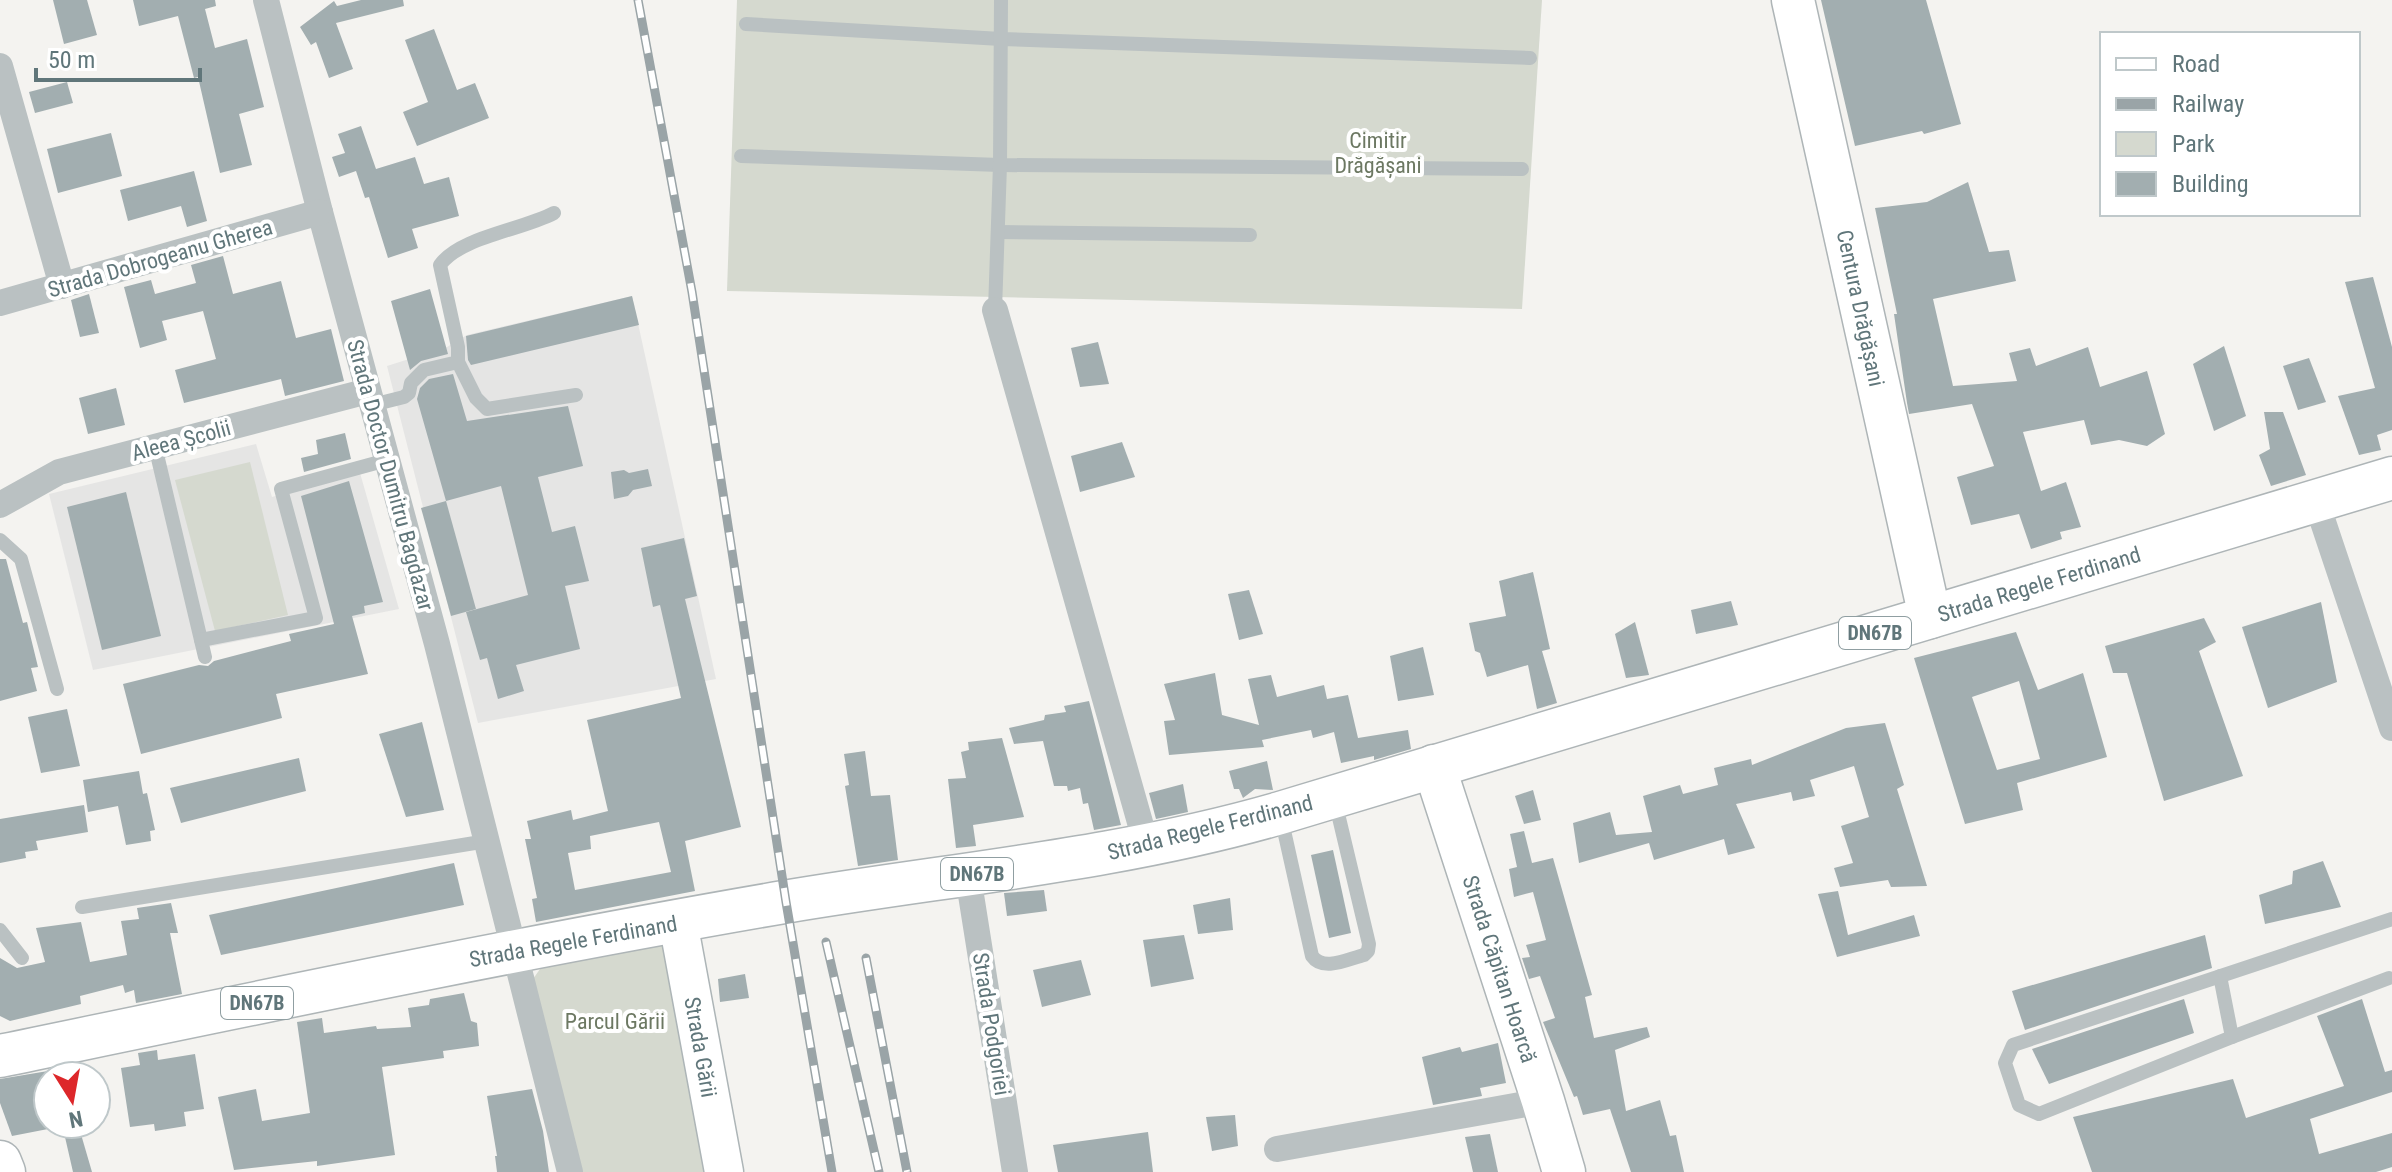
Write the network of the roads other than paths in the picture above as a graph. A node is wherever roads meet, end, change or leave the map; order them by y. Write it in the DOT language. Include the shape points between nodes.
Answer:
graph roads {
  1 [pos="266,0"];
  2 [pos="1001,0"];
  3 [pos="1793,0"];
  4 [pos="746,24"];
  5 [pos="1001,39"];
  6 [pos="1530,58"];
  7 [pos="0,66"];
  8 [pos="741,156"];
  9 [pos="1000,165"];
  10 [pos="1522,169"];
  11 [pos="320,212"];
  12 [pos="554,213"];
  13 [pos="998,232"];
  14 [pos="1250,235"];
  15 [pos="62,286"];
  16 [pos="0,303"];
  17 [pos="995,310"];
  18 [pos="458,362"];
  19 [pos="576,395"];
  20 [pos="370,398"];
  21 [pos="155,446"];
  22 [pos="387,460"];
  23 [pos="2392,478"];
  24 [pos="2316,501"];
  25 [pos="0,505"];
  26 [pos="0,540"];
  27 [pos="1930,617"];
  28 [pos="201,640"];
  29 [pos="205,657"];
  30 [pos="57,689"];
  31 [pos="2392,728"];
  32 [pos="1434,766"];
  33 [pos="1334,797"];
  34 [pos="1280,813"];
  35 [pos="487,841"];
  36 [pos="1147,847"];
  37 [pos="968,876"];
  38 [pos="82,907"];
  39 [pos="2392,919"];
  40 [pos="678,922"];
  41 [pos="0,930"];
  42 [pos="514,951"];
  43 [pos="22,958"];
  44 [pos="2220,976"];
  45 [pos="2389,978"];
  46 [pos="2232,1037"];
  47 [pos="0,1056"];
  48 [pos="1543,1101"];
  49 [pos="1277,1149"];
  50 [pos="0,1162"];
  51 [pos="4,1172"];
  52 [pos="570,1172"];
  53 [pos="724,1172"];
  54 [pos="1015,1172"];
  55 [pos="1564,1172"];
  1 -- 11 [label="street, Strada Doctor Dumitru Bagdazar"];
  2 -- 5 [label="lane"];
  3 -- 27 [label="main road, Centura Drăgășani"];
  4 -- 5 [label="lane"];
  5 -- 6 [label="lane"];
  5 -- 9 [label="lane"];
  7 -- 15 [label="street"];
  8 -- 9 [label="lane"];
  9 -- 10 [label="lane"];
  9 -- 13 [label="lane"];
  11 -- 15 [label="street, Strada Dobrogeanu Gherea"];
  11 -- 20 [label="street, Strada Doctor Dumitru Bagdazar"];
  12 -- 18 [label="lane" via="447,255 440,265"];
  13 -- 14 [label="lane"];
  13 -- 17 [label="lane"];
  15 -- 16 [label="street, Strada Dobrogeanu Gherea"];
  17 -- 36 [label="street"];
  18 -- 19 [label="lane" via="487,409"];
  18 -- 20 [label="lane" via="424,370 404,397"];
  20 -- 21 [label="street, Aleea Școlii"];
  20 -- 22 [label="street, Strada Doctor Dumitru Bagdazar"];
  21 -- 25 [label="street, Aleea Școlii" via="59,472"];
  21 -- 28 [label="lane"];
  22 -- 28 [label="lane" via="281,489 316,618"];
  22 -- 35 [label="street, Strada Doctor Dumitru Bagdazar"];
  23 -- 24 [label="main road, Strada Regele Ferdinand / DN67B"];
  24 -- 27 [label="main road, Strada Regele Ferdinand / DN67B"];
  24 -- 31 [label="street"];
  26 -- 30 [label="lane" via="21,559"];
  27 -- 32 [label="main road, Strada Regele Ferdinand / DN67B"];
  28 -- 29 [label="lane"];
  32 -- 33 [label="main road, Strada Regele Ferdinand / DN67B"];
  32 -- 48 [label="main road, Strada Căpitan Hoarcă"];
  33 -- 34 [label="main road, Strada Regele Ferdinand / DN67B"];
  33 -- 34 [label="lane" via="1369,944 1364,955 1323,965 1312,956"];
  34 -- 36 [label="main road, Strada Regele Ferdinand / DN67B"];
  35 -- 38 [label="lane"];
  35 -- 42 [label="street, Strada Doctor Dumitru Bagdazar"];
  36 -- 37 [label="main road, Strada Regele Ferdinand / DN67B"];
  37 -- 40 [label="main road, Strada Regele Ferdinand / DN67B"];
  37 -- 54 [label="street, Strada Podgoriei"];
  39 -- 44 [label="lane"];
  40 -- 42 [label="main road, Strada Regele Ferdinand / DN67B"];
  40 -- 53 [label="street, Strada Gării"];
  41 -- 43 [label="lane"];
  42 -- 47 [label="main road, Strada Regele Ferdinand / DN67B"];
  42 -- 52 [label="street, Strada Doctor Dumitru Bagdazar"];
  44 -- 46 [label="lane"];
  44 -- 46 [label="lane" via="2013,1045 2005,1063 2019,1105 2039,1114"];
  45 -- 46 [label="lane"];
  48 -- 49 [label="street"];
  48 -- 55 [label="main road, Strada Căpitan Hoarcă"];
  50 -- 51 [label="main road"];
}
